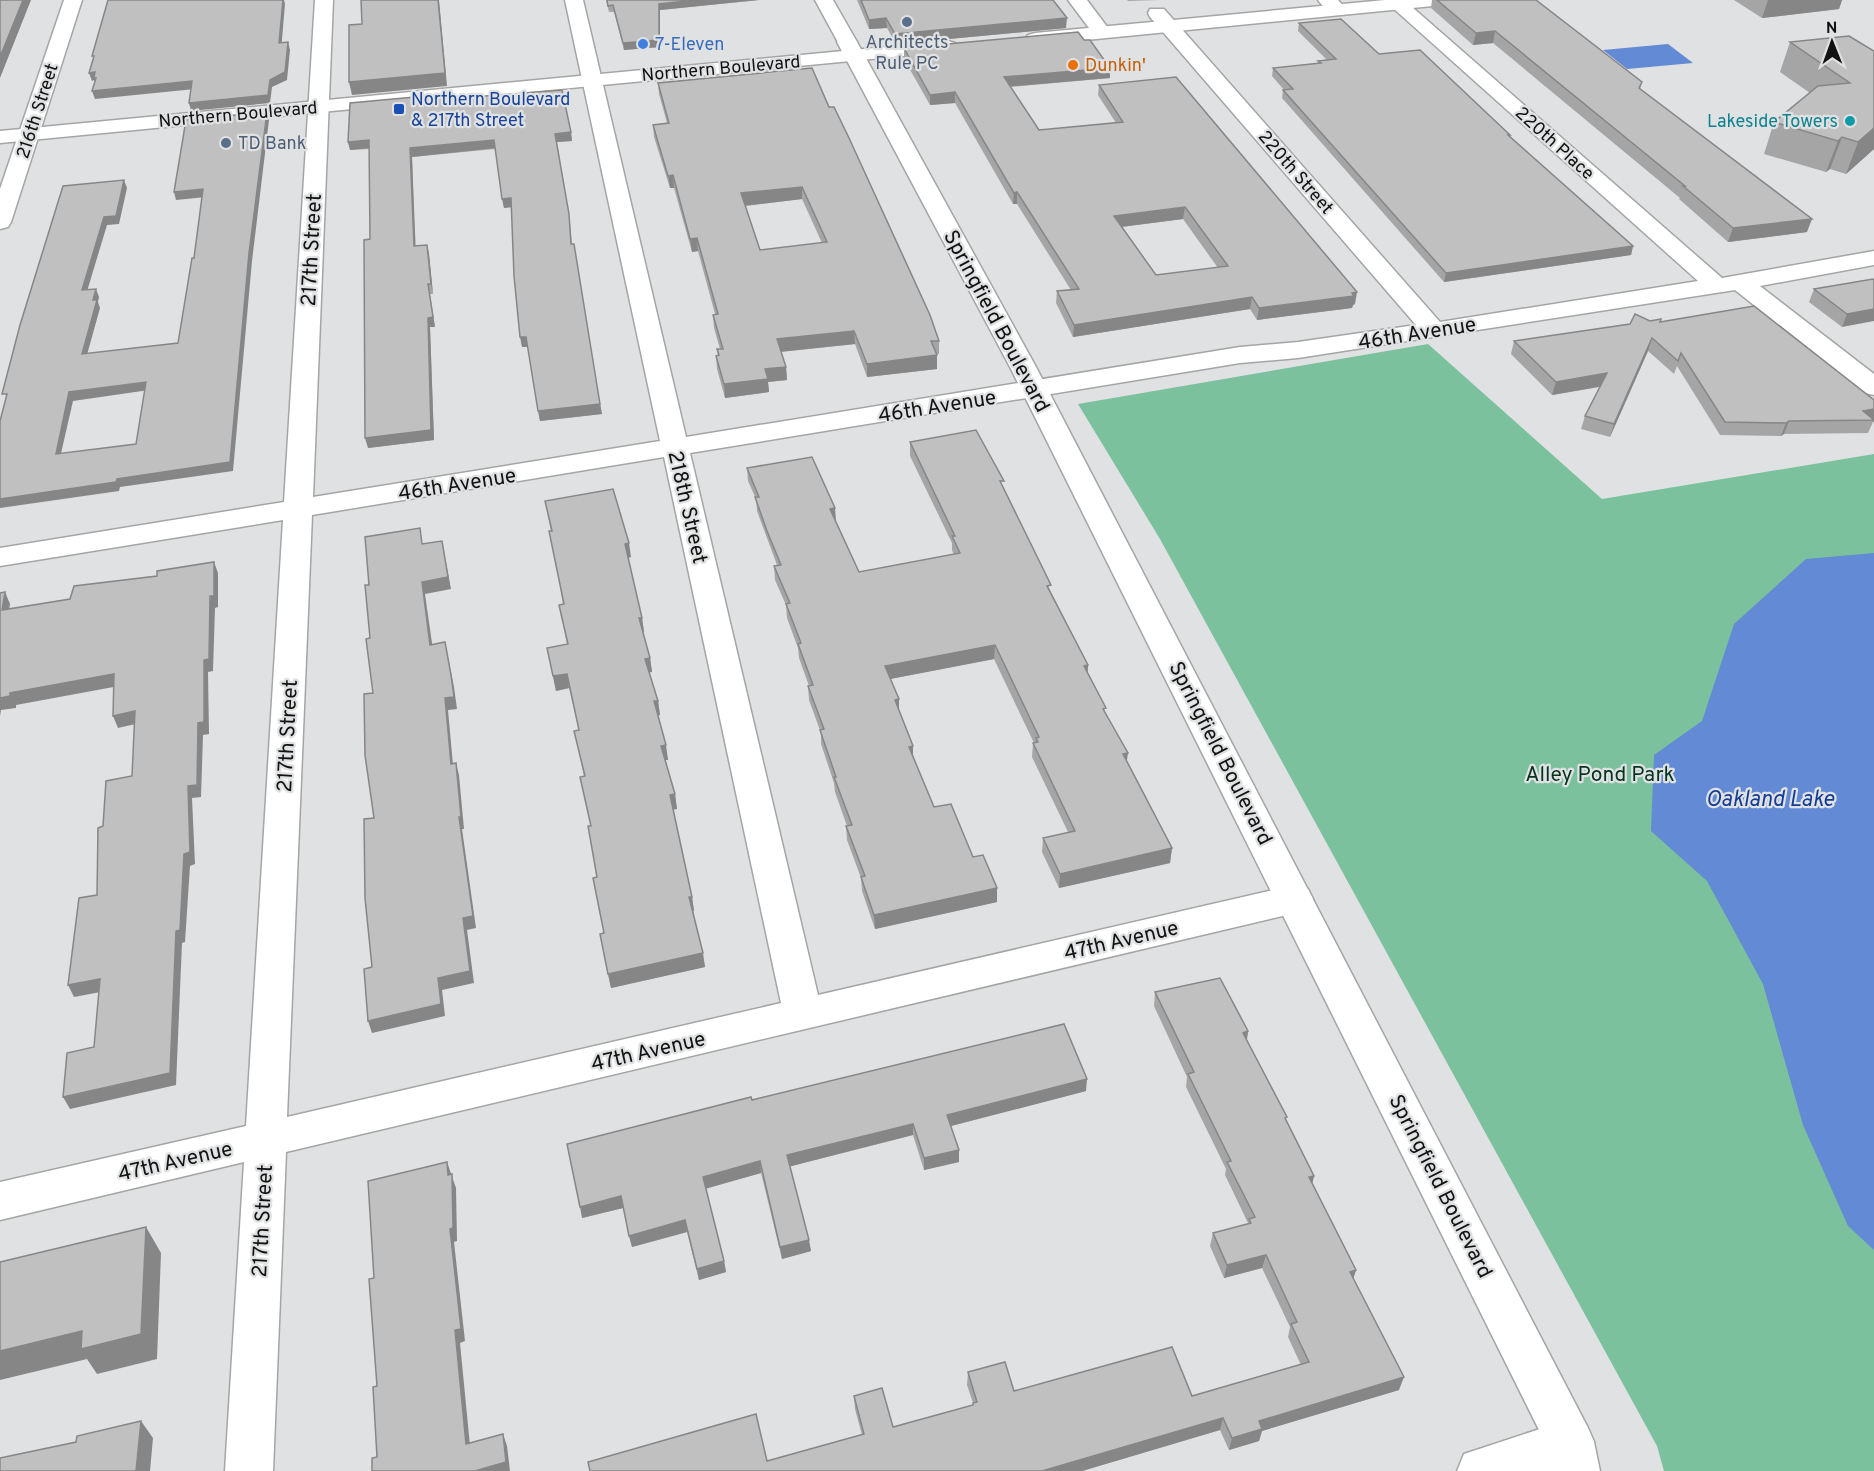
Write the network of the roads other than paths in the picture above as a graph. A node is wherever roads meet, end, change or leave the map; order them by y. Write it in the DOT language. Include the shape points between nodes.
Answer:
graph roads {
  1 [pos="73,0"];
  2 [pos="324,0"];
  3 [pos="574,0"];
  4 [pos="825,0"];
  5 [pos="1077,0"];
  6 [pos="1301,0"];
  7 [pos="1443,0"];
  8 [pos="1396,2"];
  9 [pos="1333,5"];
  10 [pos="1163,20"];
  11 [pos="1097,26"];
  12 [pos="1023,33"];
  13 [pos="961,39"];
  14 [pos="850,49"];
  15 [pos="590,74"];
  16 [pos="318,99"];
  17 [pos="0,121"];
  18 [pos="32,126"];
  19 [pos="0,137"];
  20 [pos="0,222"];
  21 [pos="1874,258"];
  22 [pos="1728,284"];
  23 [pos="1434,330"];
  24 [pos="1874,387"];
  25 [pos="1035,390"];
  26 [pos="675,449"];
  27 [pos="298,510"];
  28 [pos="0,557"];
  29 [pos="1295,898"];
  30 [pos="803,1014"];
  31 [pos="266,1140"];
  32 [pos="0,1201"];
  33 [pos="1573,1456"];
  34 [pos="249,1471"];
  35 [pos="1481,1471"];
  1 -- 18 [label="street, 216th Street"];
  2 -- 16 [label="street, 217th Street"];
  3 -- 15 [label="street, 218th Street"];
  4 -- 14 [label="street, Springfield Boulevard"];
  5 -- 11 [label="street"];
  6 -- 10 [label="street"];
  7 -- 8 [label="street"];
  8 -- 9 [label="street"];
  8 -- 22 [label="street, 220th Place"];
  9 -- 10 [label="street"];
  10 -- 11 [label="street"];
  10 -- 23 [label="street, 220th Street"];
  11 -- 12 [label="street"];
  13 -- 14 [label="street, Northern Boulevard"];
  14 -- 15 [label="street, Northern Boulevard"];
  14 -- 25 [label="street, Springfield Boulevard"];
  15 -- 16 [label="street, Northern Boulevard"];
  15 -- 26 [label="street, 218th Street"];
  16 -- 18 [label="street, Northern Boulevard"];
  16 -- 27 [label="street, 217th Street"];
  17 -- 18 [label="street, Northern Boulevard"];
  18 -- 19 [label="street, Northern Boulevard"];
  18 -- 20 [label="street, 216th Street"];
  21 -- 22 [label="street, 46th Avenue"];
  22 -- 23 [label="street, 46th Avenue"];
  22 -- 24 [label="street, 220th Place"];
  23 -- 25 [label="street, 46th Avenue" via="1298,351 1240,355"];
  25 -- 26 [label="street, 46th Avenue"];
  25 -- 29 [label="street, Springfield Boulevard"];
  26 -- 27 [label="street, 46th Avenue"];
  26 -- 30 [label="street, 218th Street"];
  27 -- 28 [label="street, 46th Avenue"];
  27 -- 31 [label="street, 217th Street"];
  29 -- 30 [label="street, 47th Avenue"];
  29 -- 33 [label="street, Springfield Boulevard"];
  30 -- 31 [label="street, 47th Avenue"];
  31 -- 32 [label="street, 47th Avenue"];
  31 -- 34 [label="street, 217th Street"];
  33 -- 35 [label="street"];
}
